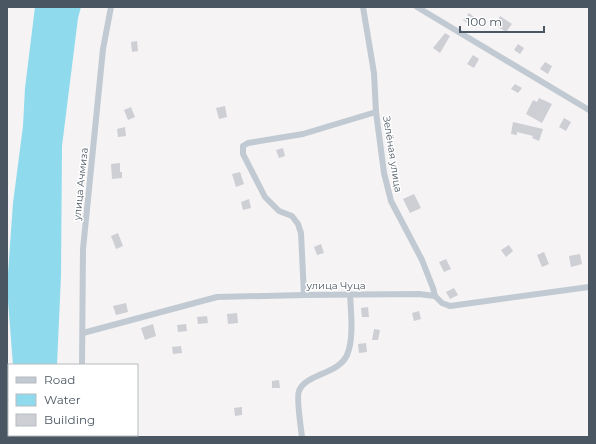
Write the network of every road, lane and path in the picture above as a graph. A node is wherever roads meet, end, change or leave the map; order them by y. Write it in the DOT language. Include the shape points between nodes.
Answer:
graph roads {
  1 [pos="111,7"];
  2 [pos="363,7"];
  3 [pos="418,7"];
  4 [pos="589,110"];
  5 [pos="376,112"];
  6 [pos="589,287"];
  7 [pos="350,294"];
  8 [pos="304,295"];
  9 [pos="435,296"];
  10 [pos="83,333"];
  11 [pos="82,364"];
  12 [pos="302,437"];
  1 -- 10 [label="street, улица Ачмиза" via="103,49 83,249"];
  2 -- 5 [label="street, Зелёная улица" via="374,73"];
  3 -- 4 [label="street"];
  5 -- 8 [label="street" via="303,134 248,142 243,146 243,154 265,197 279,211 292,216 298,224 301,233"];
  5 -- 9 [label="street, Зелёная улица" via="384,173 391,201 422,260"];
  6 -- 9 [label="street, улица Чуца" via="450,306"];
  7 -- 8 [label="street, улица Чуца"];
  7 -- 9 [label="street, улица Чуца"];
  7 -- 12 [label="street" via="351,344 346,357 339,366 302,385 298,392"];
  8 -- 10 [label="street, улица Чуца" via="217,297"];
  10 -- 11 [label="street, улица Ачмиза"];
}
